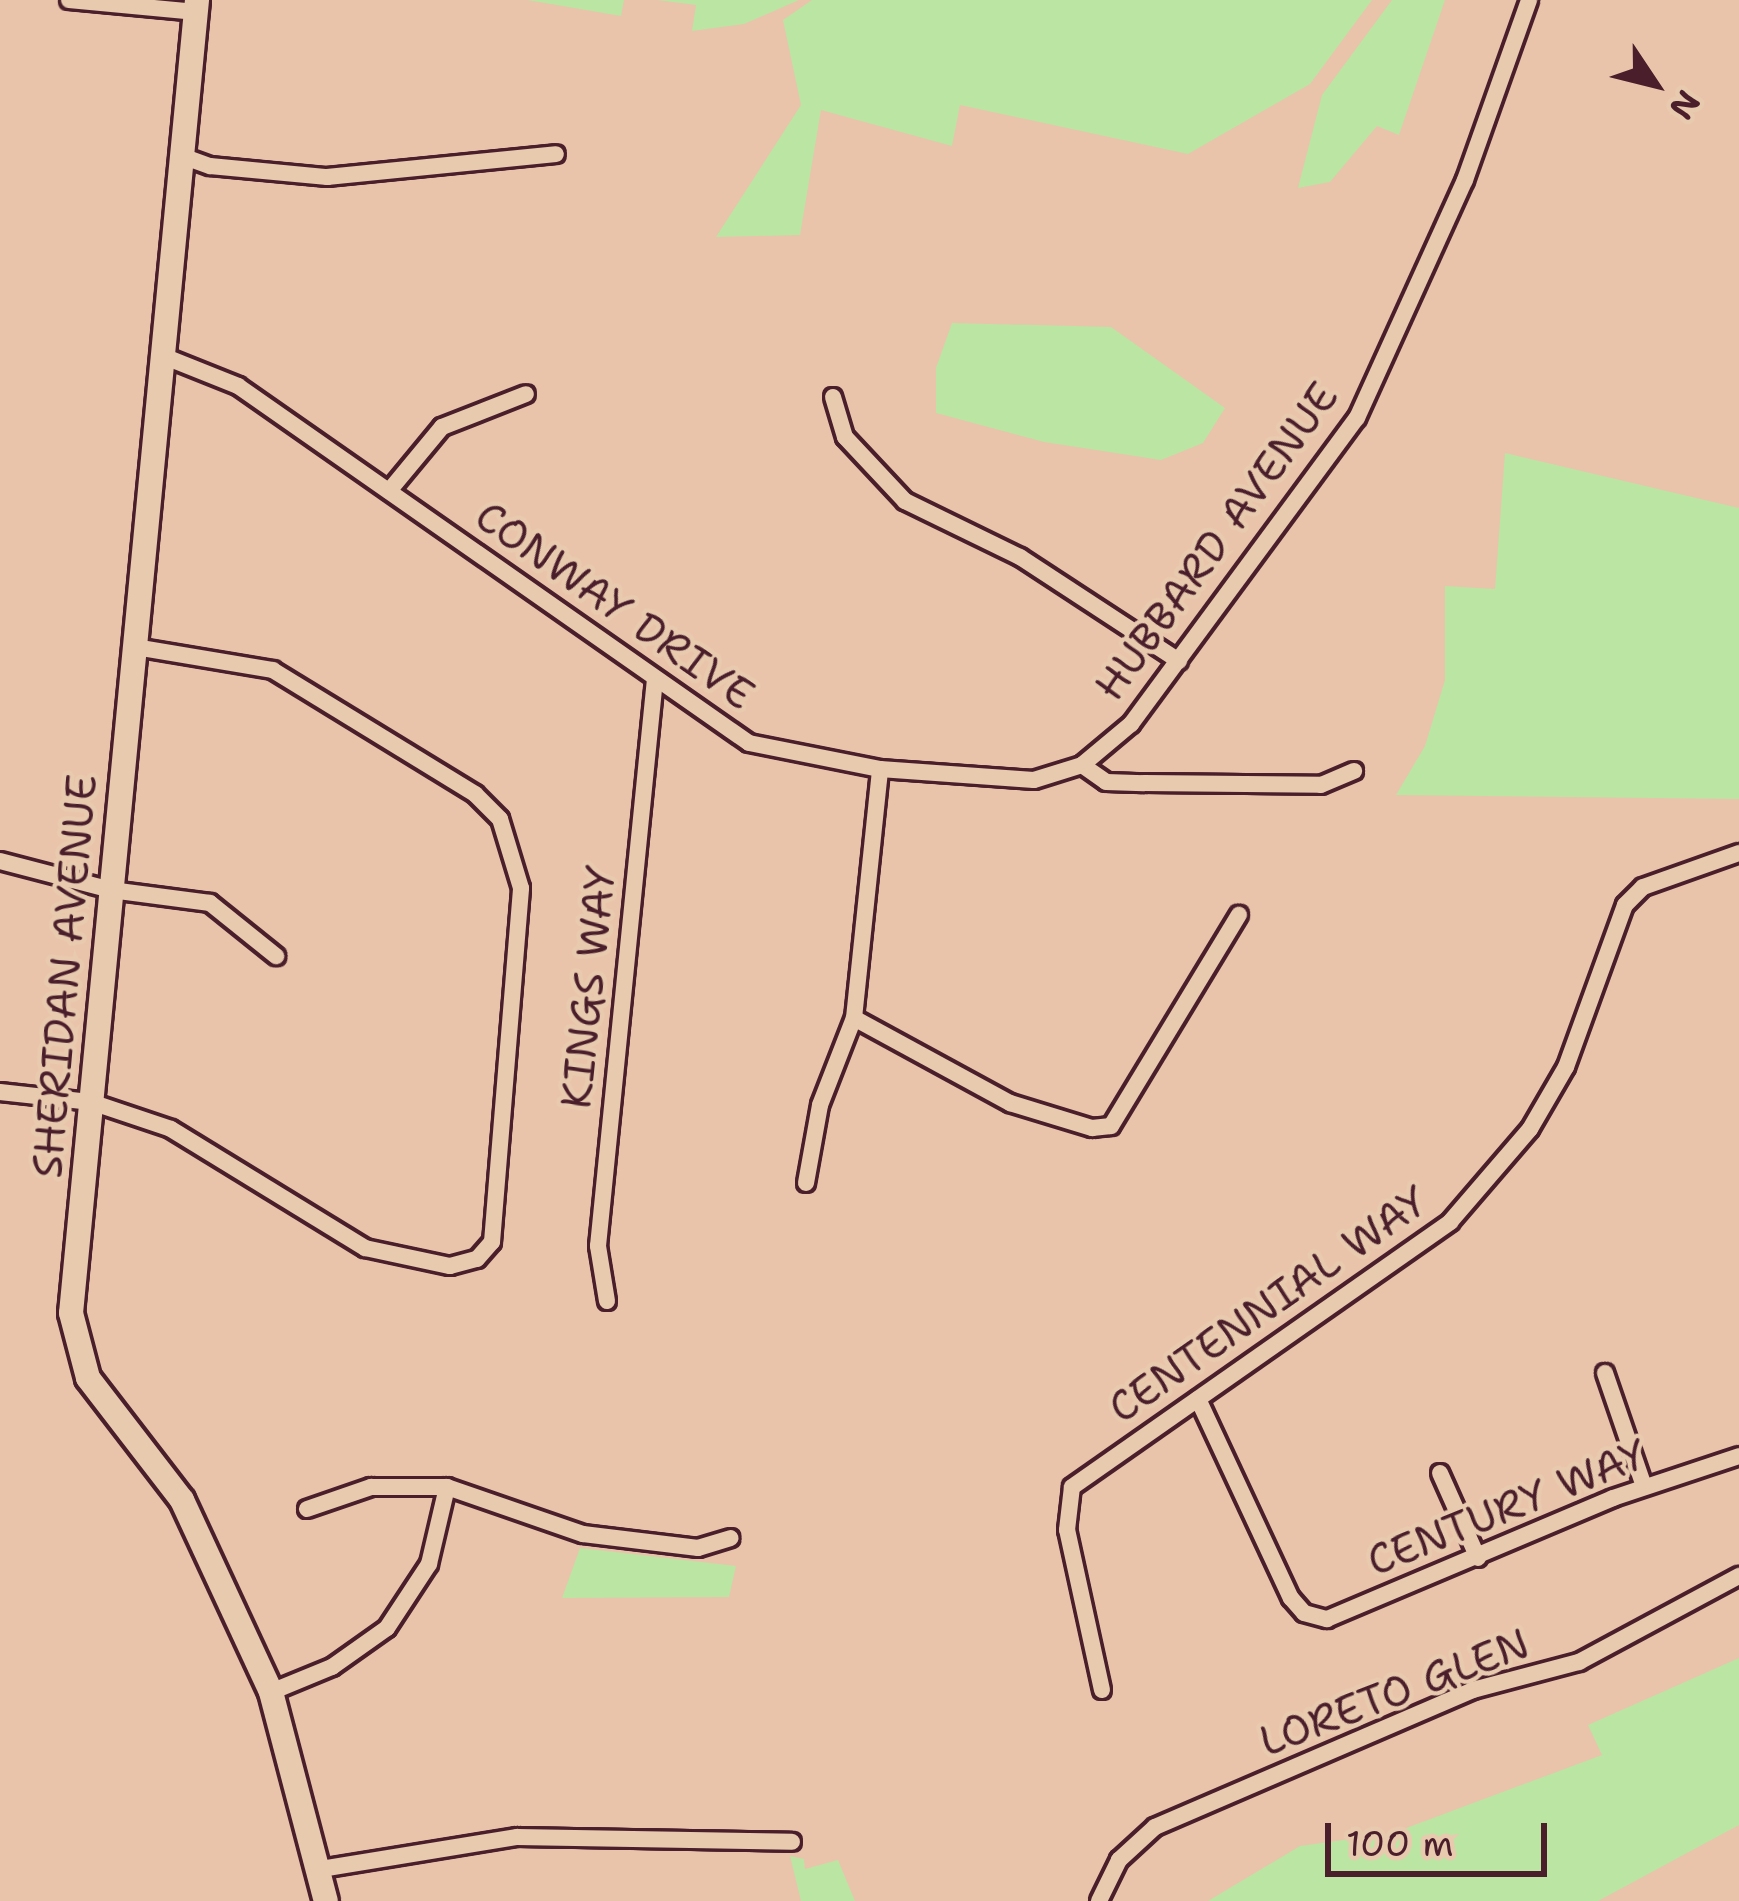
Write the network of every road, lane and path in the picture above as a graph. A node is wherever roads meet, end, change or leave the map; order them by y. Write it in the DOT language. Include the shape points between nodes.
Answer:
graph roads {
  1 [pos="69,0"];
  2 [pos="1529,0"];
  3 [pos="196,6"];
  4 [pos="556,154"];
  5 [pos="182,156"];
  6 [pos="164,356"];
  7 [pos="526,394"];
  8 [pos="832,397"];
  9 [pos="389,490"];
  10 [pos="135,647"];
  11 [pos="1179,661"];
  12 [pos="655,680"];
  13 [pos="1076,767"];
  14 [pos="880,769"];
  15 [pos="1354,771"];
  16 [pos="1739,853"];
  17 [pos="0,860"];
  18 [pos="111,890"];
  19 [pos="1239,916"];
  20 [pos="276,956"];
  21 [pos="854,1018"];
  22 [pos="0,1092"];
  23 [pos="91,1102"];
  24 [pos="806,1183"];
  25 [pos="608,1301"];
  26 [pos="1605,1373"];
  27 [pos="1198,1399"];
  28 [pos="1739,1456"];
  29 [pos="1440,1474"];
  30 [pos="1644,1486"];
  31 [pos="446,1487"];
  32 [pos="308,1509"];
  33 [pos="730,1538"];
  34 [pos="1478,1558"];
  35 [pos="1739,1576"];
  36 [pos="1102,1690"];
  37 [pos="271,1692"];
  38 [pos="792,1842"];
  39 [pos="321,1869"];
  40 [pos="326,1901"];
  41 [pos="1099,1901"];
  1 -- 3 [label="street"];
  2 -- 11 [label="street, HUBBARD AVENUE" via="1466,180 1358,418"];
  3 -- 5 [label="street, SHERIDAN AVENUE"];
  4 -- 5 [label="street" via="328,177"];
  5 -- 6 [label="street, SHERIDAN AVENUE"];
  6 -- 9 [label="street, CONWAY DRIVE" via="238,386"];
  6 -- 10 [label="street, SHERIDAN AVENUE"];
  7 -- 9 [label="street" via="442,427"];
  8 -- 11 [label="street" via="845,437 904,501 1020,557"];
  9 -- 12 [label="street, CONWAY DRIVE"];
  10 -- 18 [label="street, SHERIDAN AVENUE"];
  10 -- 23 [label="street" via="273,670 475,794 500,819 521,888 492,1242 477,1258 450,1266 365,1248 171,1130"];
  11 -- 13 [label="street, HUBBARD AVENUE" via="1131,724"];
  12 -- 14 [label="street, CONWAY DRIVE" via="749,743"];
  12 -- 25 [label="street, KINGS WAY" via="598,1246"];
  13 -- 14 [label="street, CONWAY DRIVE" via="1004,782"];
  13 -- 15 [label="street, CONWAY DRIVE" via="1125,783 1321,785"];
  14 -- 21 [label="street"];
  16 -- 27 [label="street, CENTENNIAL WAY" via="1643,887 1624,905 1566,1067 1530,1129 1450,1222"];
  17 -- 18 [label="street"];
  18 -- 20 [label="street" via="211,903"];
  18 -- 23 [label="street, SHERIDAN AVENUE"];
  19 -- 21 [label="street" via="1111,1126 1092,1128 1010,1102"];
  21 -- 24 [label="street" via="820,1106"];
  22 -- 23 [label="street"];
  23 -- 37 [label="street, SHERIDAN AVENUE" via="71,1313 81,1362 182,1500"];
  26 -- 30 [label="street"];
  27 -- 34 [label="street, CENTURY WAY" via="1304,1613 1327,1619"];
  27 -- 36 [label="street, CENTENNIAL WAY" via="1072,1487 1067,1530"];
  28 -- 30 [label="street, CENTURY WAY"];
  29 -- 34 [label="street"];
  30 -- 34 [label="street, CENTURY WAY"];
  31 -- 32 [label="street" via="371,1487"];
  31 -- 33 [label="street" via="583,1534 698,1548"];
  31 -- 37 [label="street" via="429,1564 388,1628 332,1667"];
  35 -- 41 [label="street, LORETO GLEN" via="1580,1662 1473,1690 1155,1827 1119,1860"];
  37 -- 39 [label="street, SHERIDAN AVENUE"];
  38 -- 39 [label="street" via="517,1837"];
  39 -- 40 [label="street, SHERIDAN AVENUE"];
}
